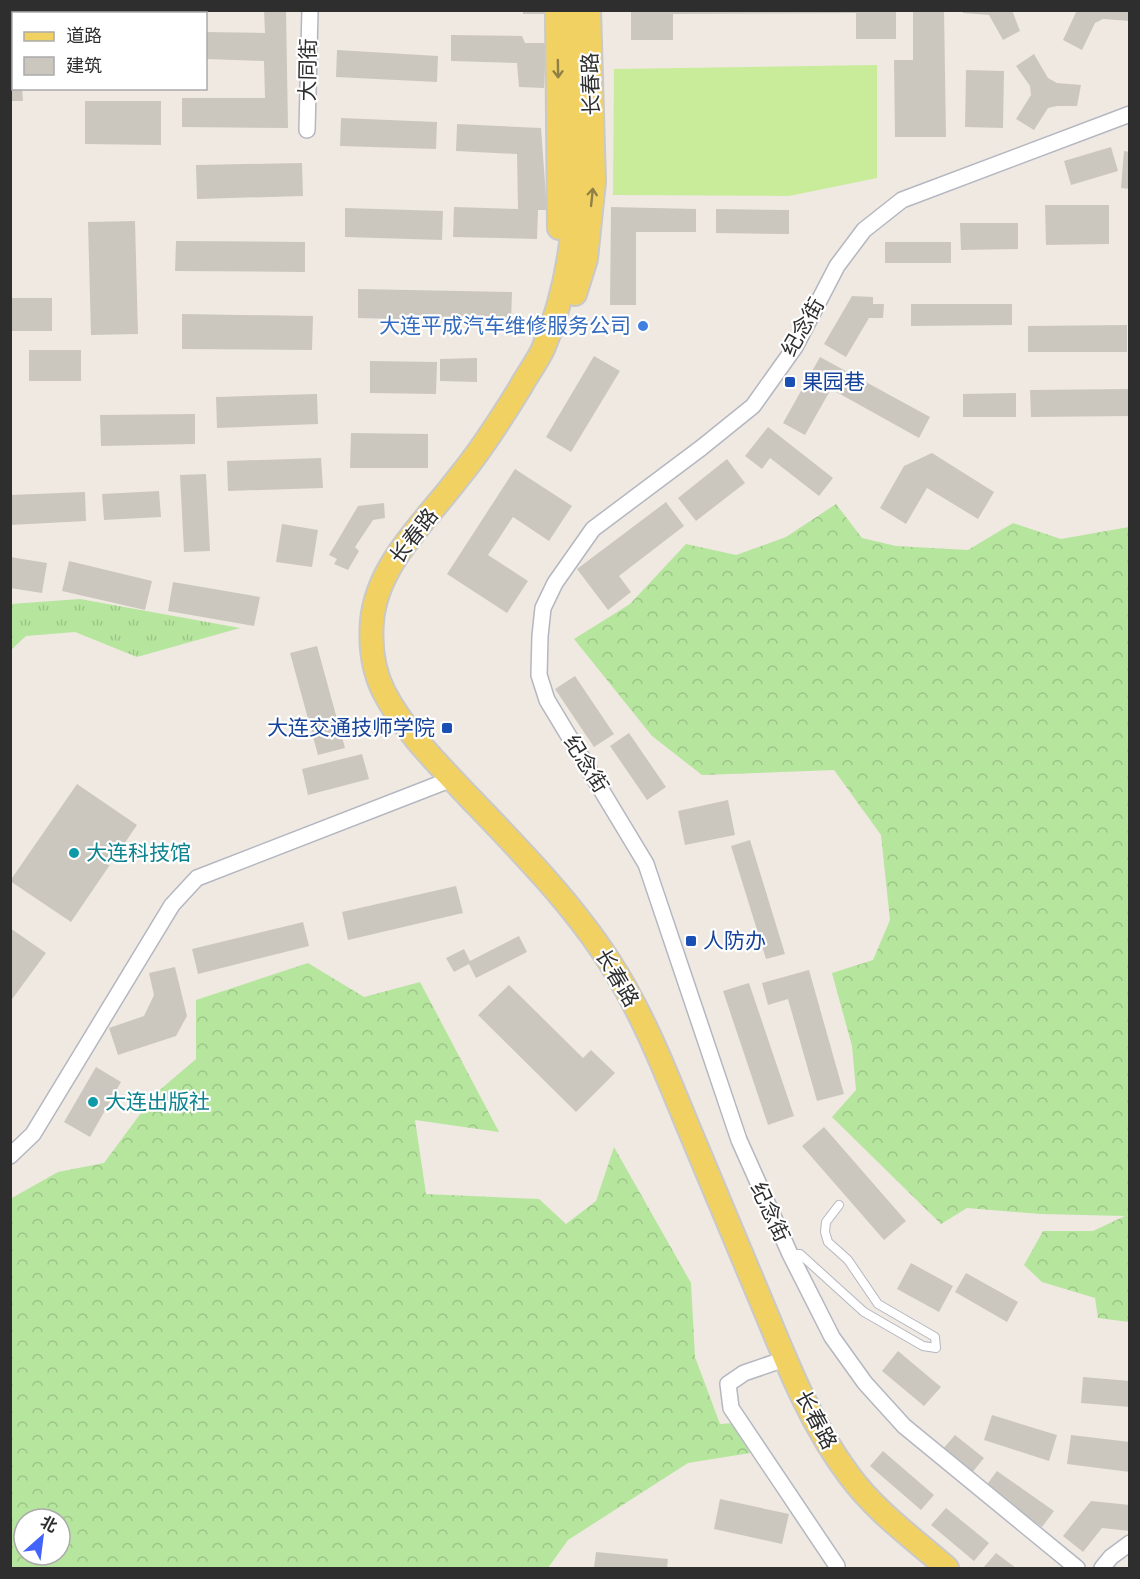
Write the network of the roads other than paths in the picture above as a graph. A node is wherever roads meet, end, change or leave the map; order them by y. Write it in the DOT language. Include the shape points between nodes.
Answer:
graph roads {
  1 [pos="310,10"];
  2 [pos="557,10"];
  3 [pos="573,10"];
  4 [pos="589,10"];
  5 [pos="1130,114"];
  6 [pos="307,130"];
  7 [pos="501,419"];
  8 [pos="452,779"];
  9 [pos="10,1156"];
  10 [pos="839,1205"];
  11 [pos="790,1254"];
  12 [pos="785,1359"];
  13 [pos="1130,1543"];
  14 [pos="837,1569"];
  15 [pos="947,1569"];
  16 [pos="1077,1569"];
  17 [pos="1102,1569"];
  1 -- 6 [label="street, 大同街"];
  2 -- 7 [label="main road, 长春路, one-way" via="559,255 541,318 505,397"];
  3 -- 7 [label="main road, 长春路" via="576,187 572,245 561,297 542,352"];
  7 -- 4 [label="main road, 长春路, one-way" via="529,393 548,363 566,323 586,259 594,182"];
  5 -- 11 [label="street, 纪念街" via="902,200 864,230 837,266 795,347 753,406 593,529 555,583 543,608 539,675 547,700 646,864 739,1140"];
  7 -- 8 [label="main road, 长春路" via="391,564 378,591 372,619 375,669 382,688 396,713"];
  8 -- 9 [label="street" via="197,878 172,905 33,1134"];
  8 -- 12 [label="main road, 长春路" via="566,904 608,959 632,999"];
  10 -- 11 [label="lane" via="826,1222 828,1242 848,1260 878,1304 935,1337 936,1348 922,1346 864,1312 800,1254"];
  11 -- 16 [label="street, 纪念街" via="832,1337 873,1392 904,1426"];
  12 -- 14 [label="street" via="744,1373 728,1384 731,1408"];
  12 -- 15 [label="main road, 长春路" via="824,1440 852,1480"];
  13 -- 17 [label="street"];
}
